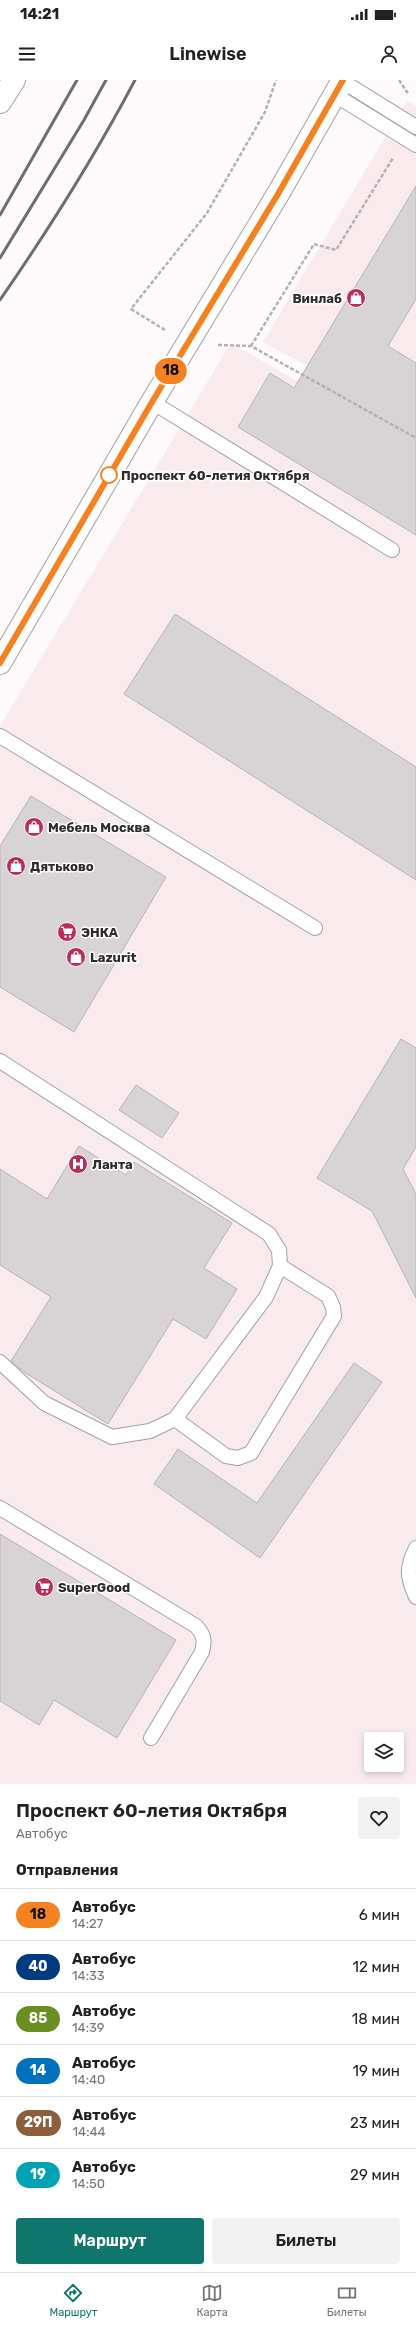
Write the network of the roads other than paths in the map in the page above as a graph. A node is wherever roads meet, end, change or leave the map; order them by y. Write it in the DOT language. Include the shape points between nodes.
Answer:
graph roads {
  1 [pos="14,80"];
  2 [pos="340,85"];
  3 [pos="0,102"];
  4 [pos="416,127"];
  5 [pos="411,142"];
  6 [pos="152,402"];
  7 [pos="392,550"];
  8 [pos="0,663"];
  9 [pos="0,736"];
  10 [pos="314,928"];
  11 [pos="0,1061"];
  12 [pos="280,1266"];
  13 [pos="0,1362"];
  14 [pos="175,1419"];
  15 [pos="0,1508"];
  16 [pos="416,1548"];
  17 [pos="416,1597"];
  18 [pos="151,1738"];
  1 -- 3 [label="main road"];
  2 -- 4 [label="lane"];
  2 -- 5 [label="lane"];
  2 -- 6 [label="main road"];
  6 -- 7 [label="lane"];
  6 -- 8 [label="main road"];
  9 -- 10 [label="lane"];
  11 -- 12 [label="lane" via="269,1234 279,1250"];
  12 -- 14 [label="lane" via="266,1297"];
  12 -- 14 [label="lane" via="328,1296 334,1316 251,1453 238,1458 226,1456"];
  13 -- 14 [label="lane" via="44,1403 112,1437 150,1431"];
  15 -- 18 [label="lane" via="196,1626 203,1634 205,1642 202,1652"];
  16 -- 17 [label="lane" via="409,1563 409,1581"];
}
